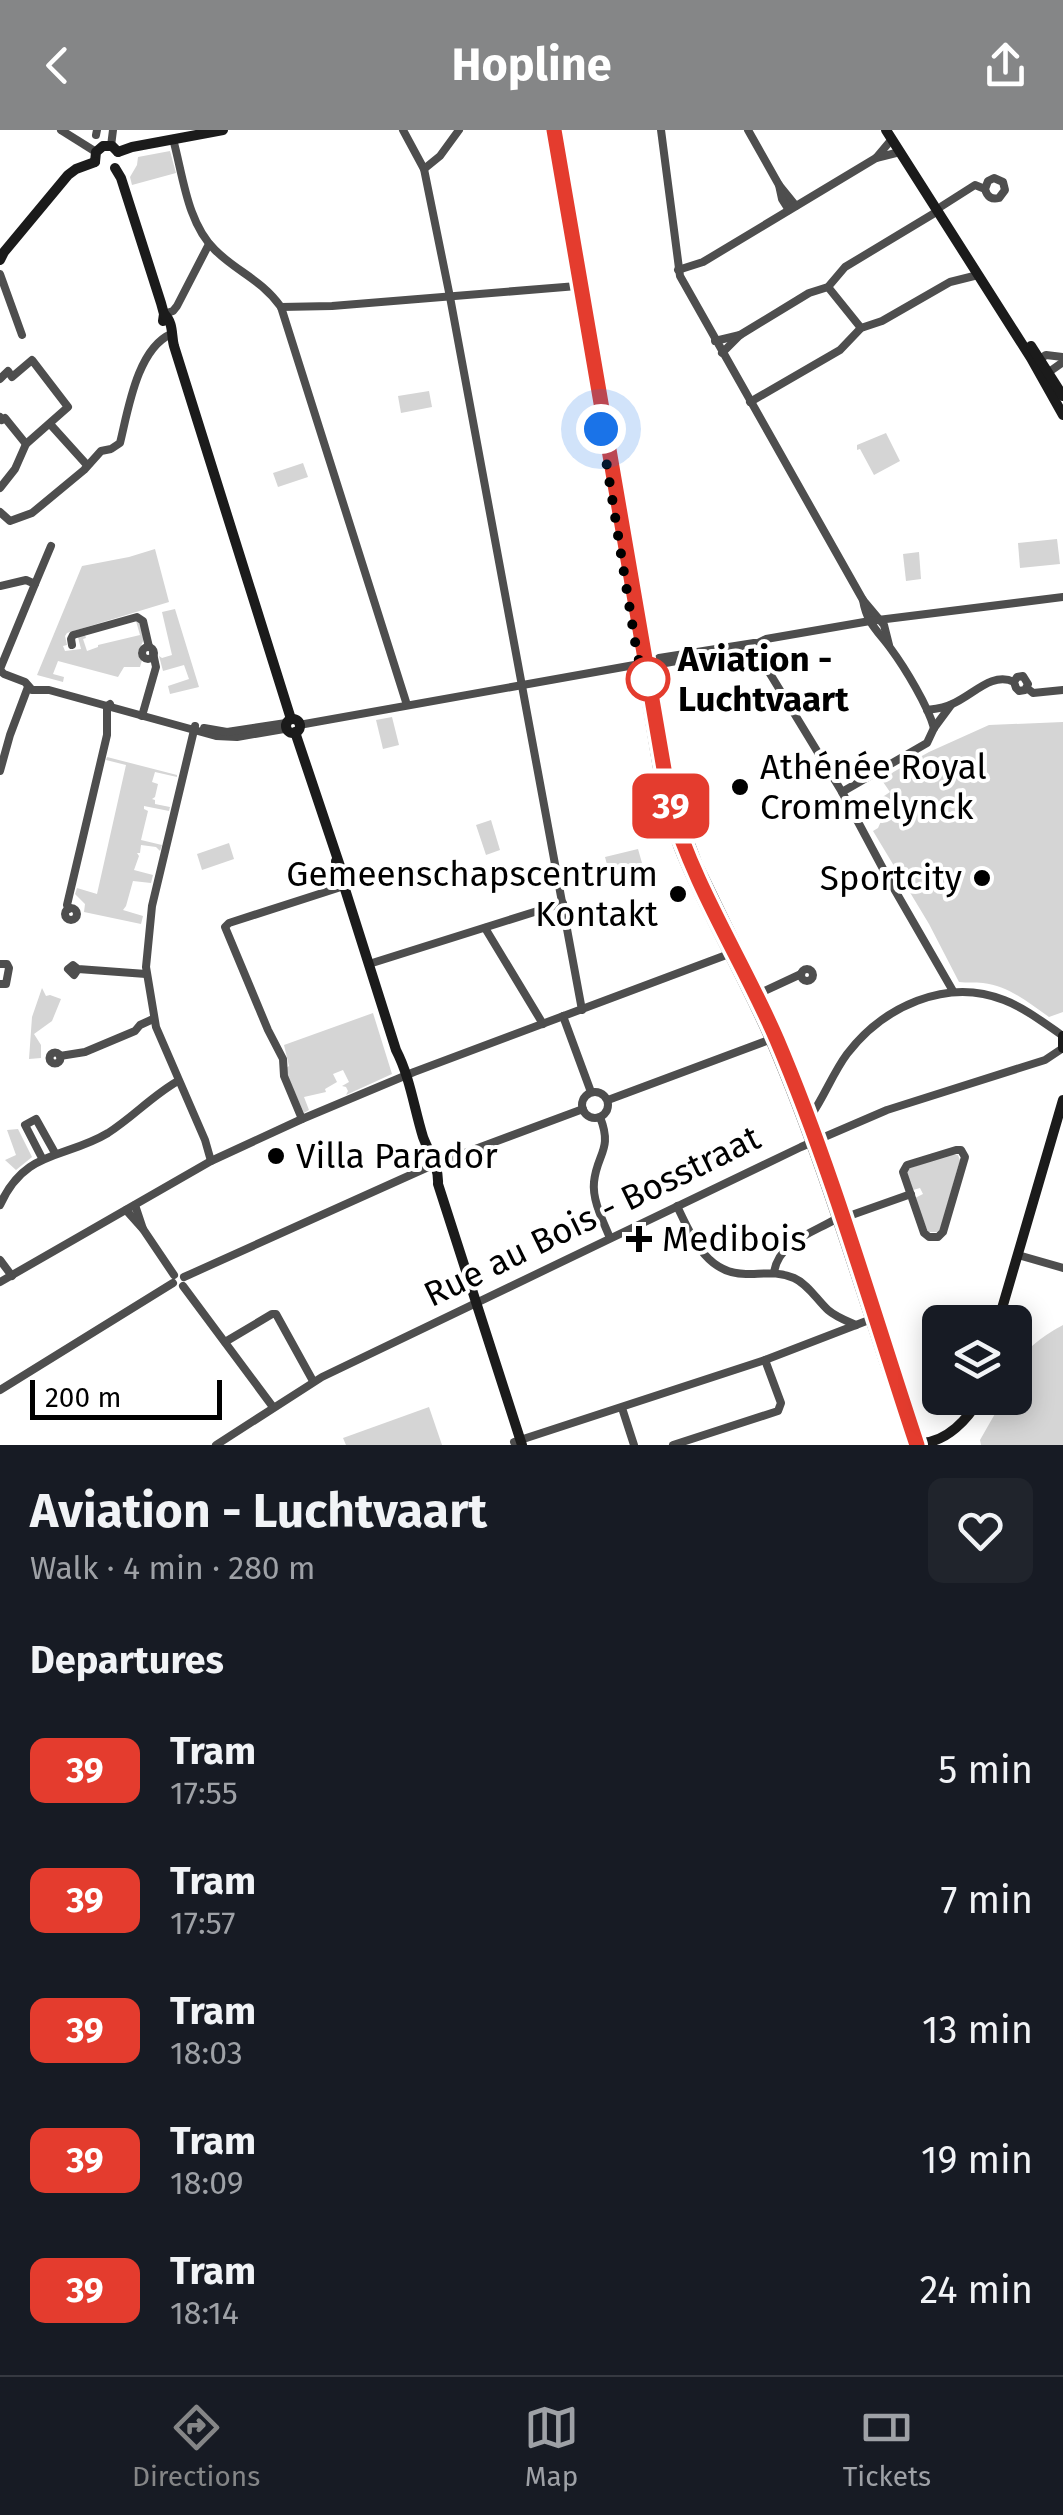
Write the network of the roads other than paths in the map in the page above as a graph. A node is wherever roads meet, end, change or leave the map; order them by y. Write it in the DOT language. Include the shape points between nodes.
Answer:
graph roads {
  1 [pos="61,130"];
  2 [pos="112,130"];
  3 [pos="223,130"];
  4 [pos="403,130"];
  5 [pos="459,130"];
  6 [pos="548,130"];
  7 [pos="559,130"];
  8 [pos="660,130"];
  9 [pos="748,130"];
  10 [pos="192,133"];
  11 [pos="891,133"];
  12 [pos="174,139"];
  13 [pos="114,149"];
  14 [pos="900,152"];
  15 [pos="96,157"];
  16 [pos="876,158"];
  17 [pos="115,168"];
  18 [pos="424,169"];
  19 [pos="985,189"];
  20 [pos="793,208"];
  21 [pos="940,209"];
  22 [pos="209,244"];
  23 [pos="1,257"];
  24 [pos="702,262"];
  25 [pos="971,263"];
  26 [pos="678,270"];
  27 [pos="0,274"];
  28 [pos="978,275"];
  29 [pos="950,282"];
  30 [pos="683,283"];
  31 [pos="577,286"];
  32 [pos="828,287"];
  33 [pos="450,297"];
  34 [pos="281,306"];
  35 [pos="164,314"];
  36 [pos="861,328"];
  37 [pos="170,334"];
  38 [pos="22,335"];
  39 [pos="740,335"];
  40 [pos="715,341"];
  41 [pos="722,353"];
  42 [pos="1063,360"];
  43 [pos="1041,366"];
  44 [pos="0,378"];
  45 [pos="1063,396"];
  46 [pos="750,402"];
  47 [pos="1063,415"];
  48 [pos="0,417"];
  49 [pos="50,424"];
  50 [pos="26,444"];
  51 [pos="86,465"];
  52 [pos="0,488"];
  53 [pos="0,512"];
  54 [pos="51,546"];
  55 [pos="35,584"];
  56 [pos="0,586"];
  57 [pos="1063,597"];
  58 [pos="863,600"];
  59 [pos="881,620"];
  60 [pos="870,621"];
  61 [pos="755,643"];
  62 [pos="72,645"];
  63 [pos="889,645"];
  64 [pos="646,664"];
  65 [pos="0,669"];
  66 [pos="522,686"];
  67 [pos="28,687"];
  68 [pos="1063,690"];
  69 [pos="408,705"];
  70 [pos="114,706"];
  71 [pos="950,706"];
  72 [pos="927,710"];
  73 [pos="143,714"];
  74 [pos="292,726"];
  75 [pos="194,728"];
  76 [pos="934,728"];
  77 [pos="0,771"];
  78 [pos="842,792"];
  79 [pos="344,886"];
  80 [pos="563,903"];
  81 [pos="69,909"];
  82 [pos="485,928"];
  83 [pos="729,954"];
  84 [pos="0,964"];
  85 [pos="369,964"];
  86 [pos="78,970"];
  87 [pos="146,970"];
  88 [pos="800,974"];
  89 [pos="0,984"];
  90 [pos="952,991"];
  91 [pos="760,993"];
  92 [pos="582,1010"];
  93 [pos="563,1016"];
  94 [pos="155,1023"];
  95 [pos="543,1024"];
  96 [pos="1063,1036"];
  97 [pos="769,1040"];
  98 [pos="1063,1048"];
  99 [pos="60,1056"];
  100 [pos="404,1076"];
  101 [pos="180,1085"];
  102 [pos="591,1092"];
  103 [pos="608,1100"];
  104 [pos="800,1100"];
  105 [pos="1063,1105"];
  106 [pos="583,1109"];
  107 [pos="812,1114"];
  108 [pos="600,1117"];
  109 [pos="302,1120"];
  110 [pos="820,1138"];
  111 [pos="809,1143"];
  112 [pos="54,1153"];
  113 [pos="42,1158"];
  114 [pos="214,1159"];
  115 [pos="432,1166"];
  116 [pos="910,1194"];
  117 [pos="0,1205"];
  118 [pos="678,1206"];
  119 [pos="130,1207"];
  120 [pos="841,1218"];
  121 [pos="610,1238"];
  122 [pos="1020,1256"];
  123 [pos="0,1262"];
  124 [pos="1063,1268"];
  125 [pos="774,1272"];
  126 [pos="6,1279"];
  127 [pos="179,1280"];
  128 [pos="476,1303"];
  129 [pos="1005,1305"];
  130 [pos="869,1320"];
  131 [pos="856,1325"];
  132 [pos="225,1342"];
  133 [pos="765,1360"];
  134 [pos="313,1381"];
  135 [pos="0,1390"];
  136 [pos="273,1406"];
  137 [pos="622,1408"];
  138 [pos="967,1415"];
  139 [pos="711,1434"];
  140 [pos="518,1443"];
  141 [pos="918,1444"];
  142 [pos="216,1445"];
  143 [pos="634,1445"];
  144 [pos="673,1445"];
  145 [pos="714,1445"];
  1 -- 15 [label="street"];
  2 -- 13 [label="street"];
  3 -- 10 [label="street"];
  4 -- 18 [label="street"];
  5 -- 18 [label="street"];
  6 -- 31 [label="street"];
  7 -- 64 [label="street"];
  8 -- 26 [label="street"];
  9 -- 20 [label="street"];
  10 -- 12 [label="street"];
  11 -- 14 [label="street"];
  11 -- 16 [label="street"];
  11 -- 21 [label="street"];
  12 -- 13 [label="street"];
  12 -- 22 [label="street" via="189,205"];
  13 -- 15 [label="street" via="103,146"];
  13 -- 17 [label="street"];
  14 -- 16 [label="street"];
  14 -- 21 [label="street"];
  15 -- 17 [label="street" via="103,170"];
  15 -- 23 [label="street" via="68,175"];
  16 -- 20 [label="street"];
  17 -- 35 [label="street"];
  18 -- 33 [label="street"];
  19 -- 21 [label="street" via="976,185"];
  20 -- 24 [label="street"];
  21 -- 25 [label="street"];
  21 -- 32 [label="street" via="846,268"];
  21 -- 43 [label="street"];
  22 -- 34 [label="street"];
  22 -- 35 [label="street" via="177,306"];
  24 -- 26 [label="street"];
  24 -- 30 [label="street"];
  25 -- 28 [label="street"];
  25 -- 29 [label="street"];
  26 -- 30 [label="street"];
  27 -- 38 [label="street"];
  28 -- 29 [label="street"];
  28 -- 43 [label="street"];
  29 -- 36 [label="street"];
  30 -- 40 [label="street"];
  31 -- 33 [label="street"];
  31 -- 64 [label="street"];
  32 -- 36 [label="street"];
  32 -- 39 [label="street"];
  33 -- 34 [label="street"];
  33 -- 66 [label="street"];
  34 -- 69 [label="street"];
  35 -- 37 [label="street"];
  36 -- 46 [label="street" via="840,350"];
  37 -- 51 [label="street" via="158,340 144,364 120,443"];
  37 -- 74 [label="street"];
  39 -- 40 [label="street"];
  39 -- 41 [label="street"];
  40 -- 41 [label="street"];
  41 -- 46 [label="street"];
  42 -- 43 [label="street"];
  42 -- 43 [label="street" via="1046,355"];
  43 -- 45 [label="street"];
  43 -- 47 [label="street"];
  44 -- 49 [label="street" via="8,372 12,377 32,360 68,407"];
  46 -- 58 [label="street"];
  48 -- 50 [label="street"];
  49 -- 50 [label="street"];
  49 -- 51 [label="street"];
  50 -- 52 [label="street"];
  51 -- 53 [label="street" via="32,513 10,521"];
  54 -- 55 [label="street"];
  55 -- 56 [label="street"];
  55 -- 65 [label="street"];
  57 -- 59 [label="street"];
  58 -- 59 [label="street"];
  58 -- 60 [label="street"];
  59 -- 60 [label="street"];
  59 -- 63 [label="street"];
  60 -- 61 [label="street"];
  60 -- 63 [label="street"];
  61 -- 64 [label="street"];
  61 -- 78 [label="street"];
  62 -- 73 [label="street" via="73,635 137,617 143,621 157,662"];
  63 -- 72 [label="street"];
  64 -- 66 [label="street"];
  64 -- 83 [label="street" via="669,822"];
  64 -- 91 [label="street" via="678,813"];
  65 -- 67 [label="street"];
  66 -- 69 [label="street"];
  66 -- 80 [label="street"];
  67 -- 70 [label="street"];
  67 -- 77 [label="street"];
  68 -- 71 [label="street" via="1033,694 998,679"];
  69 -- 74 [label="street"];
  70 -- 73 [label="street"];
  70 -- 81 [label="street"];
  71 -- 72 [label="street"];
  71 -- 76 [label="street"];
  72 -- 76 [label="street"];
  73 -- 75 [label="street"];
  74 -- 75 [label="street" via="226,738"];
  74 -- 79 [label="street"];
  75 -- 87 [label="street" via="152,906"];
  76 -- 78 [label="street" via="927,743"];
  78 -- 90 [label="street"];
  79 -- 85 [label="street"];
  79 -- 109 [label="street" via="226,927"];
  80 -- 82 [label="street"];
  80 -- 92 [label="street"];
  82 -- 85 [label="street"];
  82 -- 95 [label="street"];
  83 -- 92 [label="street"];
  83 -- 97 [label="street"];
  84 -- 89 [label="street" via="10,968 6,984"];
  85 -- 100 [label="street"];
  86 -- 87 [label="street"];
  87 -- 94 [label="street"];
  88 -- 91 [label="street"];
  90 -- 96 [label="street" via="1010,1002"];
  90 -- 107 [label="street" via="883,1018 844,1058"];
  91 -- 104 [label="street"];
  92 -- 93 [label="street"];
  93 -- 95 [label="street"];
  93 -- 102 [label="street"];
  94 -- 99 [label="street"];
  94 -- 101 [label="street"];
  95 -- 100 [label="street"];
  96 -- 98 [label="street"];
  97 -- 103 [label="street"];
  97 -- 104 [label="street"];
  98 -- 110 [label="street, Rue au Bois - Bosstraat"];
  100 -- 109 [label="street"];
  100 -- 115 [label="street"];
  101 -- 112 [label="street" via="163,1089 106,1134"];
  101 -- 114 [label="street"];
  102 -- 103 [label="street"];
  102 -- 106 [label="street"];
  103 -- 108 [label="street"];
  104 -- 107 [label="street"];
  104 -- 111 [label="street"];
  105 -- 122 [label="street"];
  106 -- 108 [label="street"];
  106 -- 115 [label="street"];
  107 -- 110 [label="street"];
  108 -- 121 [label="street" via="606,1144 593,1188"];
  109 -- 114 [label="street"];
  110 -- 111 [label="street, Rue au Bois - Bosstraat"];
  110 -- 120 [label="street"];
  111 -- 118 [label="street, Rue au Bois - Bosstraat"];
  111 -- 120 [label="street"];
  112 -- 113 [label="street"];
  112 -- 113 [label="street" via="36,1119 24,1125"];
  113 -- 117 [label="street" via="13,1182"];
  114 -- 119 [label="street"];
  115 -- 127 [label="street"];
  115 -- 128 [label="street"];
  116 -- 116 [label="street" via="926,1236 941,1235 964,1154 956,1150 906,1165"];
  116 -- 120 [label="street"];
  118 -- 121 [label="street, Rue au Bois - Bosstraat"];
  118 -- 125 [label="street" via="716,1266 744,1274"];
  119 -- 126 [label="street"];
  119 -- 127 [label="street"];
  120 -- 125 [label="street" via="786,1248"];
  120 -- 130 [label="street"];
  120 -- 141 [label="street"];
  121 -- 128 [label="street, Rue au Bois - Bosstraat"];
  122 -- 124 [label="street"];
  122 -- 129 [label="street"];
  123 -- 126 [label="street"];
  125 -- 131 [label="street" via="801,1281 832,1313"];
  127 -- 132 [label="street"];
  127 -- 135 [label="street"];
  128 -- 134 [label="street, Rue au Bois - Bosstraat"];
  128 -- 140 [label="street"];
  130 -- 131 [label="street"];
  130 -- 141 [label="street"];
  131 -- 133 [label="street"];
  132 -- 134 [label="street" via="276,1314"];
  132 -- 136 [label="street"];
  133 -- 137 [label="street"];
  133 -- 139 [label="street" via="778,1411"];
  134 -- 136 [label="street, Rue au Bois - Bosstraat"];
  136 -- 142 [label="street, Rue au Bois - Bosstraat"];
  137 -- 140 [label="street"];
  137 -- 143 [label="street"];
  138 -- 141 [label="street" via="953,1430"];
  139 -- 144 [label="street"];
  139 -- 145 [label="street"];
}
